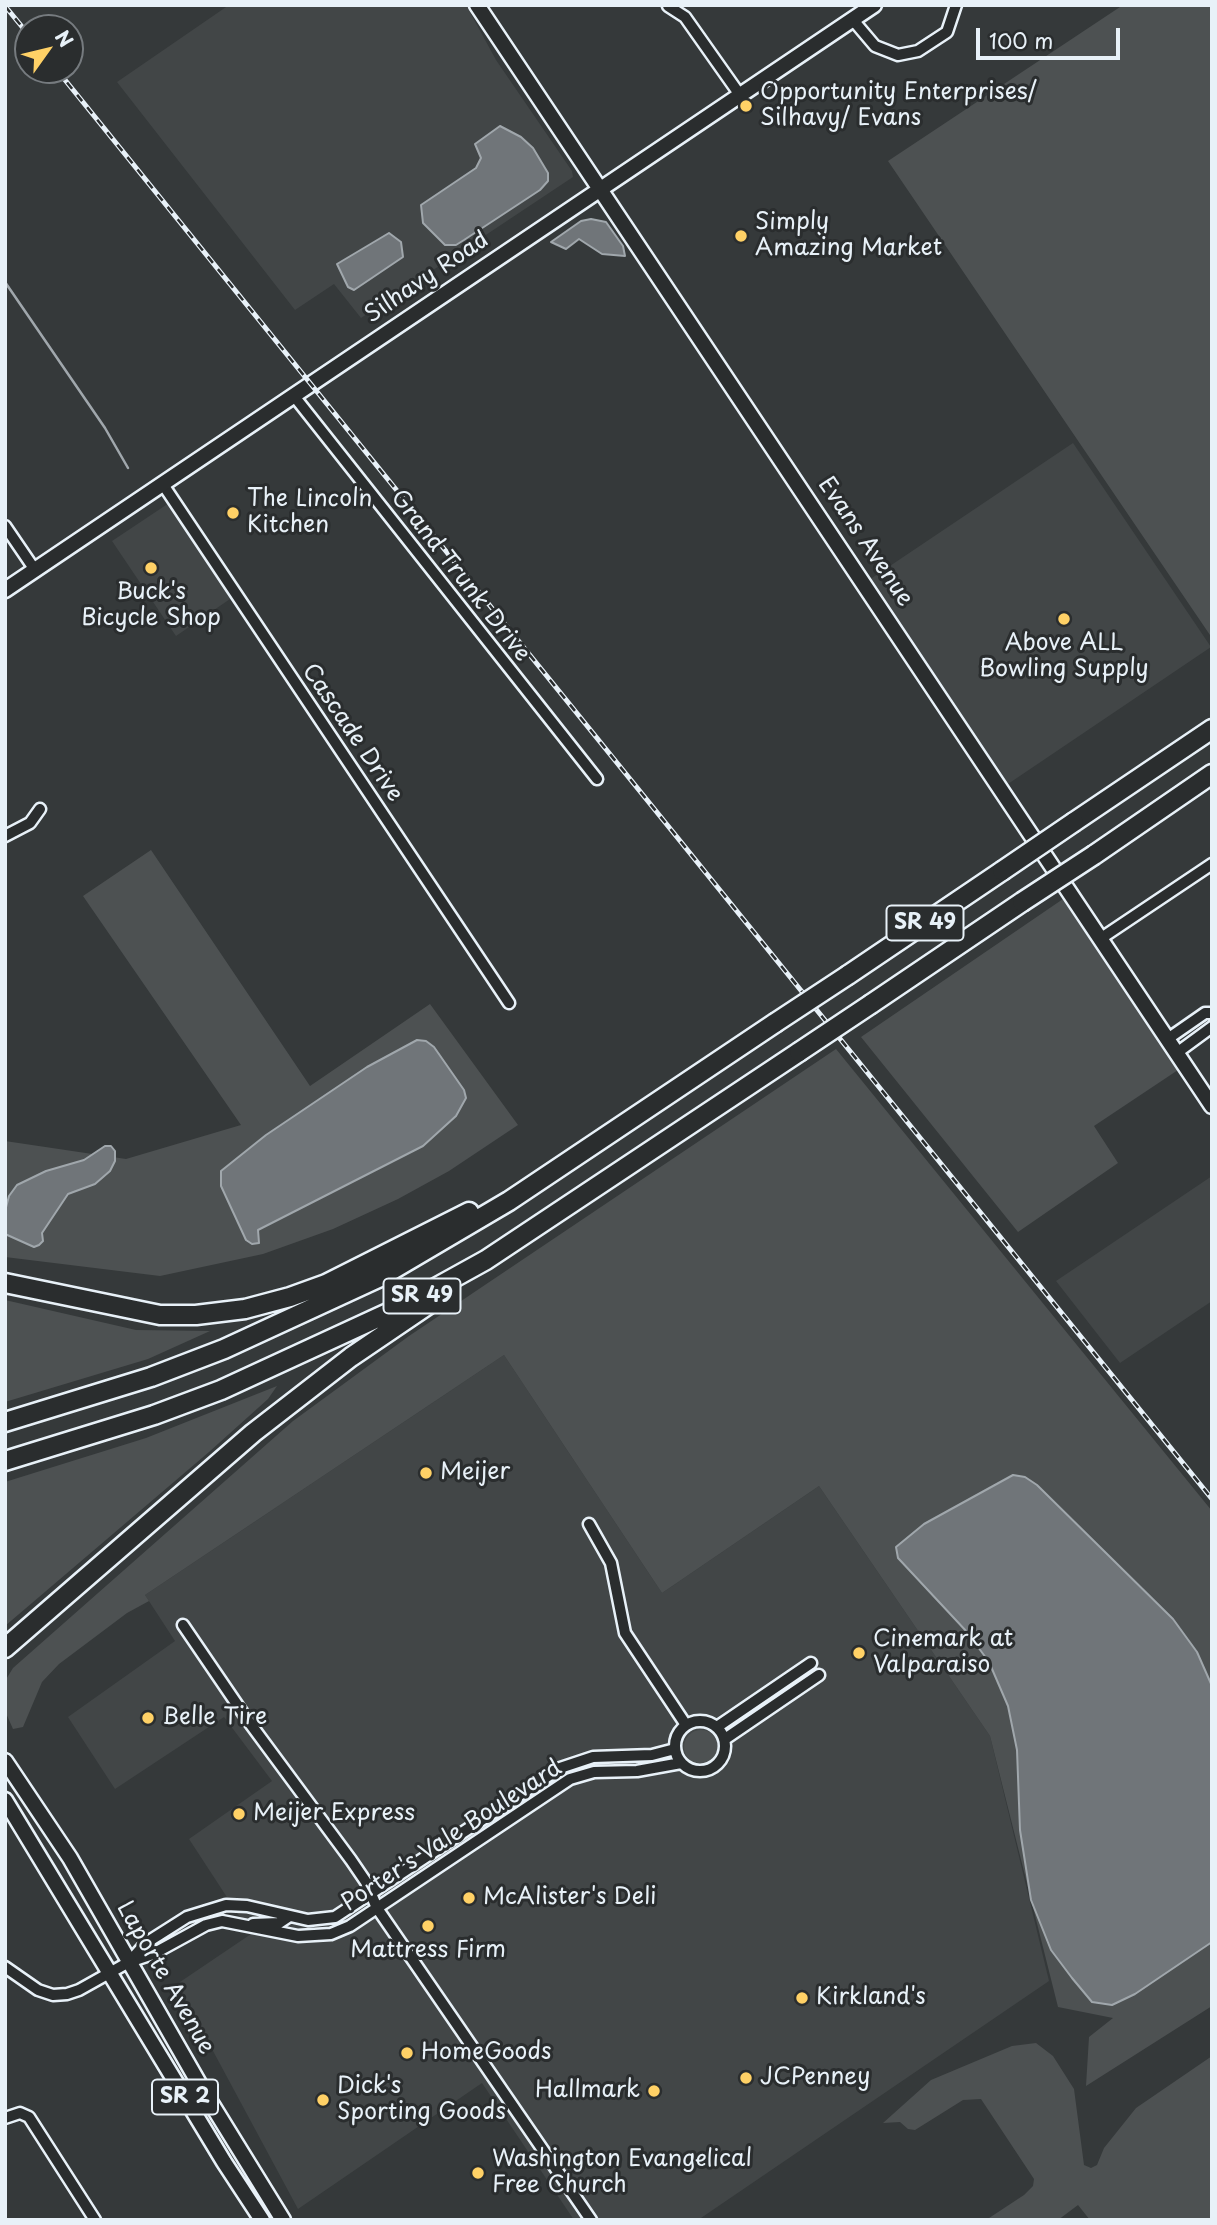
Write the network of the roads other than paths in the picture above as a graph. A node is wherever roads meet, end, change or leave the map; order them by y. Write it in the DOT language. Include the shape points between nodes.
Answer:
graph roads {
  1 [pos="477,5"];
  2 [pos="874,5"];
  3 [pos="956,5"];
  4 [pos="668,6"];
  5 [pos="853,20"];
  6 [pos="740,95"];
  7 [pos="601,190"];
  8 [pos="294,396"];
  9 [pos="164,486"];
  10 [pos="5,526"];
  11 [pos="35,570"];
  12 [pos="5,590"];
  13 [pos="1212,729"];
  14 [pos="1212,774"];
  15 [pos="597,779"];
  16 [pos="40,809"];
  17 [pos="5,836"];
  18 [pos="1212,864"];
  19 [pos="1100,939"];
  20 [pos="509,1003"];
  21 [pos="1212,1013"];
  22 [pos="1212,1027"];
  23 [pos="1168,1038"];
  24 [pos="1178,1052"];
  25 [pos="1212,1106"];
  26 [pos="575,1157"];
  27 [pos="486,1260"];
  28 [pos="5,1283"];
  29 [pos="5,1422"];
  30 [pos="5,1461"];
  31 [pos="589,1524"];
  32 [pos="183,1625"];
  33 [pos="5,1648"];
  34 [pos="811,1663"];
  35 [pos="819,1675"];
  36 [pos="686,1725"];
  37 [pos="717,1727"];
  38 [pos="725,1739"];
  39 [pos="675,1749"];
  40 [pos="5,1760"];
  41 [pos="681,1763"];
  42 [pos="5,1800"];
  43 [pos="370,1896"];
  44 [pos="377,1908"];
  45 [pos="288,1917"];
  46 [pos="246,1926"];
  47 [pos="129,1962"];
  48 [pos="5,1968"];
  49 [pos="110,1973"];
  50 [pos="5,2118"];
  51 [pos="95,2220"];
  52 [pos="262,2220"];
  53 [pos="283,2220"];
  54 [pos="591,2220"];
  1 -- 7 [label="street, Evans Avenue"];
  2 -- 5 [label="street, Silhavy Road"];
  3 -- 5 [label="street" via="947,32 918,51 898,55 875,46"];
  4 -- 6 [label="street" via="685,17"];
  5 -- 6 [label="street, Silhavy Road"];
  6 -- 7 [label="street, Silhavy Road"];
  7 -- 8 [label="street, Silhavy Road"];
  7 -- 19 [label="street, Evans Avenue"];
  8 -- 9 [label="street, Silhavy Road"];
  8 -- 15 [label="street, Grand Trunk Drive"];
  9 -- 11 [label="street, Silhavy Road"];
  9 -- 20 [label="street, Cascade Drive"];
  10 -- 11 [label="street"];
  11 -- 12 [label="street, Silhavy Road"];
  13 -- 26 [label="highway, SR 49, bridge"];
  14 -- 27 [label="highway, SR 49, bridge"];
  16 -- 17 [label="street" via="30,823"];
  18 -- 19 [label="street"];
  19 -- 23 [label="street, Evans Avenue"];
  21 -- 23 [label="street"];
  22 -- 24 [label="street"];
  23 -- 24 [label="street, Evans Avenue"];
  24 -- 25 [label="street, Evans Avenue"];
  26 -- 28 [label="highway" via="355,1270 290,1297 244,1309 160,1315"];
  26 -- 29 [label="highway, SR 49" via="442,1242 308,1313 151,1377"];
  27 -- 30 [label="highway, SR 49" via="349,1333 221,1390"];
  27 -- 33 [label="highway" via="296,1398"];
  31 -- 36 [label="street" via="615,1575 625,1633"];
  32 -- 43 [label="street" via="351,1860"];
  34 -- 37 [label="street"];
  35 -- 38 [label="street"];
  36 -- 37 [label="street" via="704,1721"];
  36 -- 39 [label="street" via="677,1736"];
  37 -- 38 [label="street"];
  38 -- 41 [label="street" via="725,1754 715,1768 697,1772"];
  39 -- 41 [label="street"];
  39 -- 43 [label="street, Porter's Vale Boulevard" via="593,1758 560,1768"];
  40 -- 47 [label="street, Laporte Avenue / SR 2" via="70,1858"];
  41 -- 44 [label="street, Porter's Vale Boulevard" via="594,1772 570,1779"];
  42 -- 49 [label="street, Laporte Avenue / SR 2"];
  43 -- 44 [label="street"];
  43 -- 45 [label="street, Porter's Vale Boulevard" via="335,1917"];
  44 -- 46 [label="street, Porter's Vale Boulevard" via="350,1926 323,1936"];
  44 -- 54 [label="street"];
  45 -- 46 [label="street" via="279,1923"];
  45 -- 47 [label="street, Porter's Vale Boulevard" via="247,1906 205,1910 146,1943"];
  46 -- 47 [label="street, Porter's Vale Boulevard" via="222,1921 206,1925"];
  47 -- 49 [label="street, Porter's Vale Boulevard"];
  47 -- 53 [label="street, Laporte Avenue / SR 2"];
  48 -- 49 [label="street, Porter's Vale Boulevard" via="53,1995 79,1990"];
  49 -- 52 [label="street, Laporte Avenue / SR 2"];
  50 -- 51 [label="street" via="20,2113 29,2117"];
}
